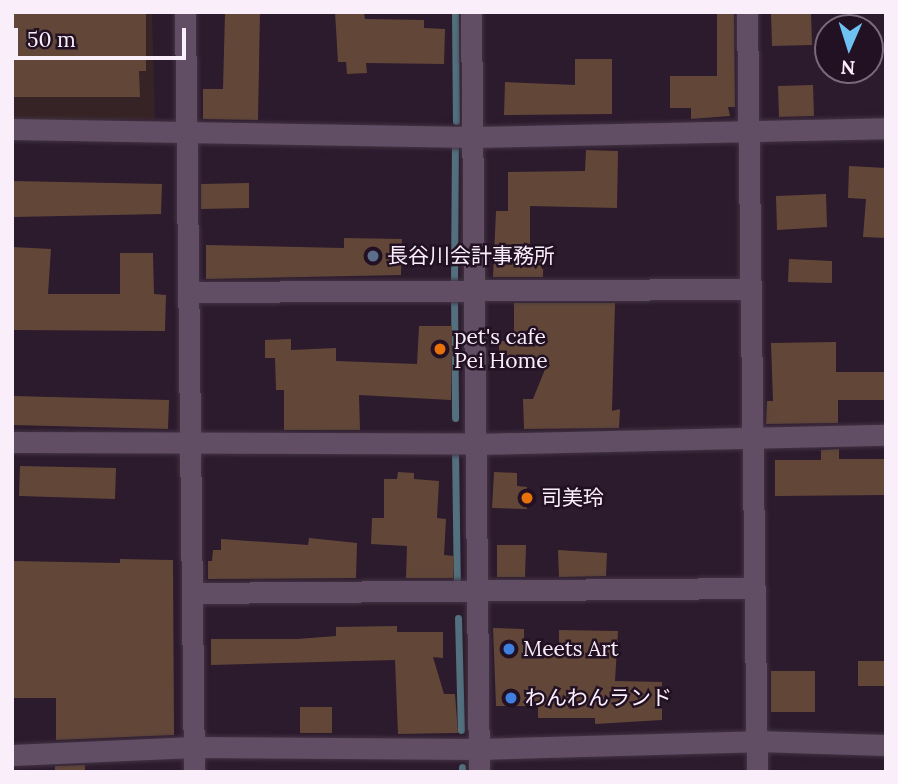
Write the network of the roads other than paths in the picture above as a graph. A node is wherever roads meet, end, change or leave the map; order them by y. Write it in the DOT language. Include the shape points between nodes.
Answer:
graph roads {
  1 [pos="185,12"];
  2 [pos="471,12"];
  3 [pos="747,12"];
  4 [pos="886,128"];
  5 [pos="12,129"];
  6 [pos="186,130"];
  7 [pos="748,132"];
  8 [pos="472,137"];
  9 [pos="750,289"];
  10 [pos="472,290"];
  11 [pos="189,292"];
  12 [pos="886,435"];
  13 [pos="752,437"];
  14 [pos="12,442"];
  15 [pos="191,442"];
  16 [pos="474,444"];
  17 [pos="754,588"];
  18 [pos="475,592"];
  19 [pos="194,593"];
  20 [pos="757,741"];
  21 [pos="886,745"];
  22 [pos="195,747"];
  23 [pos="479,749"];
  24 [pos="12,755"];
  25 [pos="65,762"];
  26 [pos="194,772"];
  27 [pos="479,772"];
  28 [pos="757,772"];
  1 -- 6 [label="street"];
  2 -- 8 [label="street"];
  3 -- 7 [label="street"];
  4 -- 7 [label="street"];
  5 -- 6 [label="street"];
  6 -- 8 [label="street"];
  6 -- 11 [label="street"];
  7 -- 8 [label="street"];
  7 -- 9 [label="street"];
  8 -- 10 [label="street"];
  9 -- 10 [label="street"];
  9 -- 13 [label="street"];
  10 -- 11 [label="street"];
  10 -- 16 [label="street"];
  11 -- 15 [label="street"];
  12 -- 13 [label="street"];
  13 -- 16 [label="street"];
  13 -- 17 [label="street"];
  14 -- 15 [label="street"];
  15 -- 16 [label="street"];
  15 -- 19 [label="street"];
  16 -- 18 [label="street"];
  17 -- 18 [label="street"];
  17 -- 20 [label="street"];
  18 -- 19 [label="street"];
  18 -- 23 [label="street"];
  19 -- 22 [label="street"];
  20 -- 21 [label="street"];
  20 -- 23 [label="street"];
  20 -- 28 [label="street"];
  22 -- 23 [label="street"];
  22 -- 25 [label="street"];
  22 -- 26 [label="street"];
  23 -- 27 [label="street"];
  24 -- 25 [label="street"];
}
